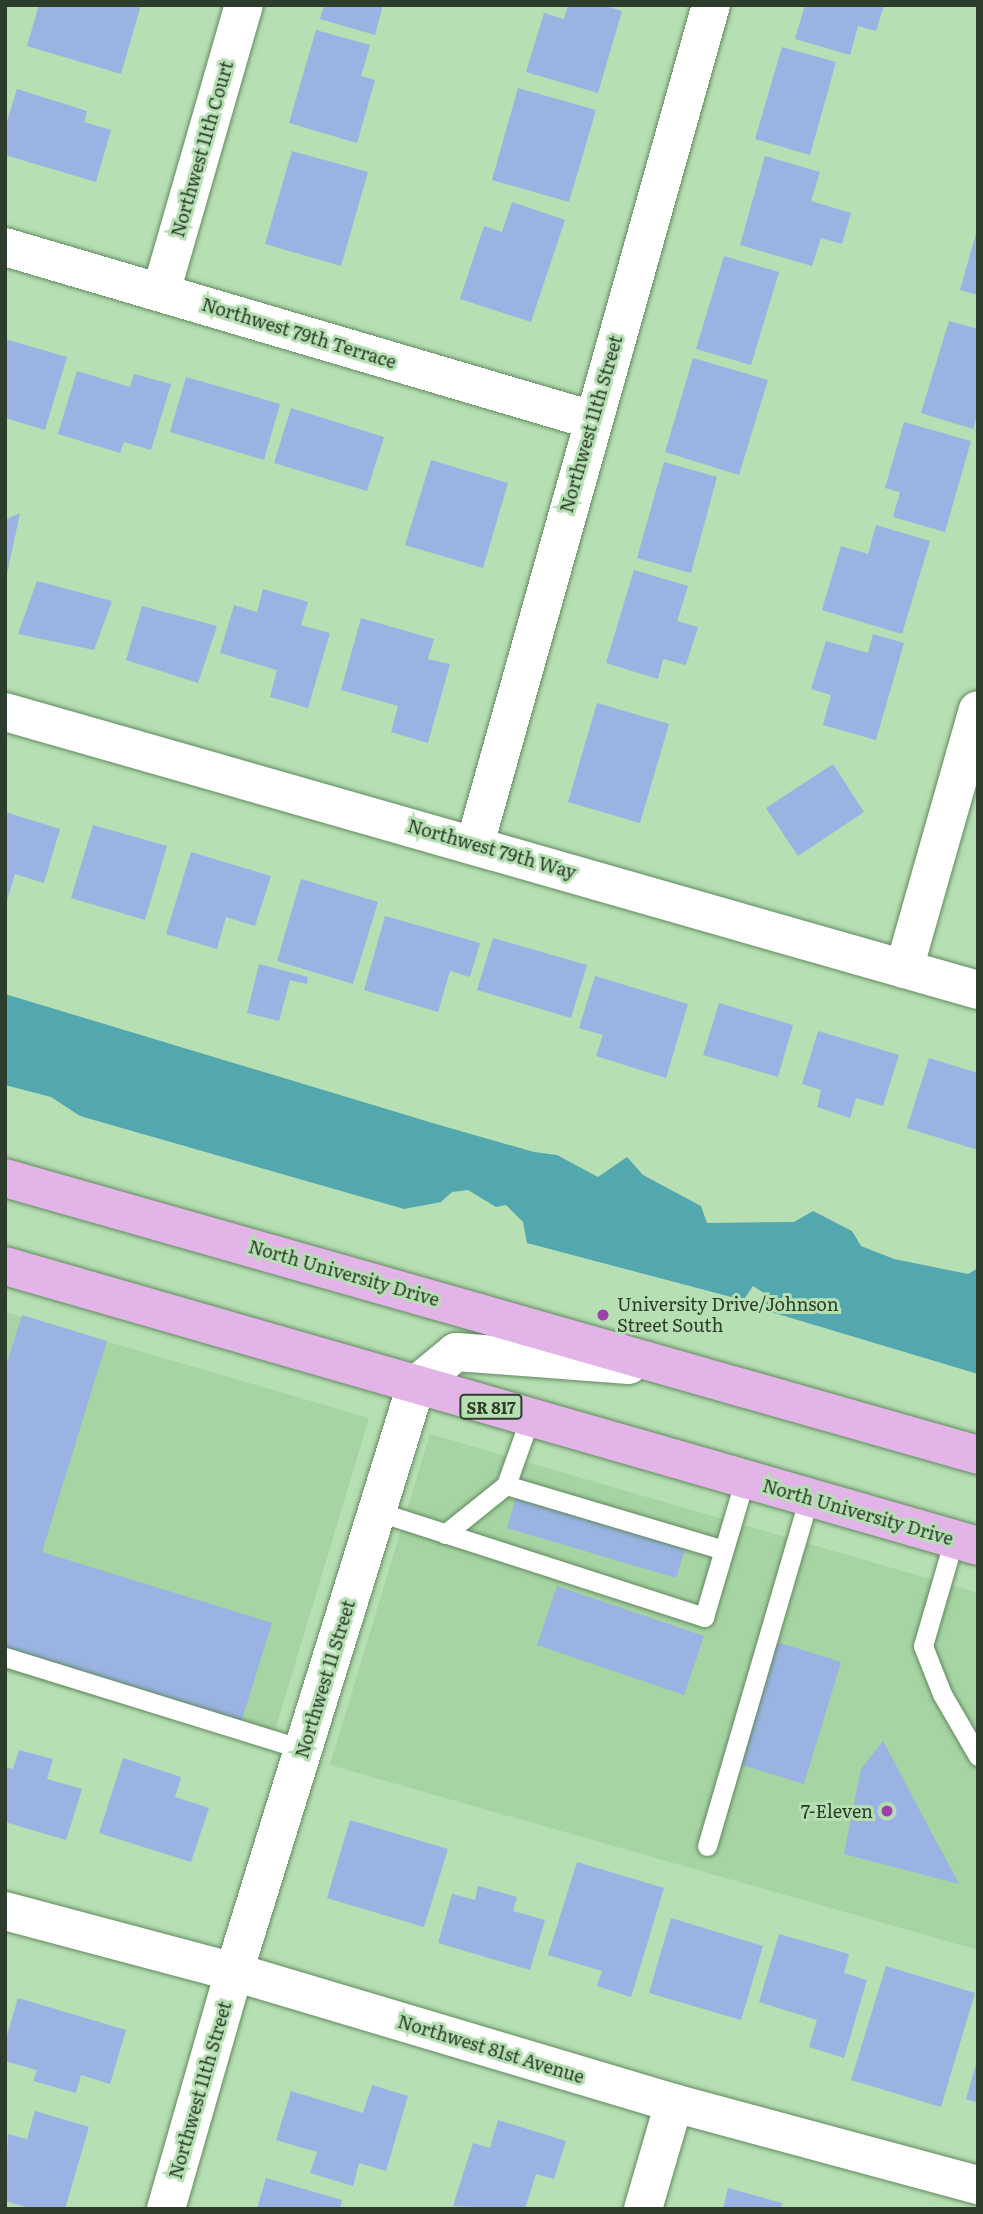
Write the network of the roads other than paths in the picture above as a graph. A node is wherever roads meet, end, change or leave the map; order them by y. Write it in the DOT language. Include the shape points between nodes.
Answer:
graph roads {
  1 [pos="244,5"];
  2 [pos="711,5"];
  3 [pos="5,247"];
  4 [pos="161,292"];
  5 [pos="592,421"];
  6 [pos="978,710"];
  7 [pos="5,712"];
  8 [pos="475,844"];
  9 [pos="904,969"];
  10 [pos="978,990"];
  11 [pos="5,1178"];
  12 [pos="5,1266"];
  13 [pos="682,1369"];
  14 [pos="416,1385"];
  15 [pos="530,1418"];
  16 [pos="978,1455"];
  17 [pos="745,1479"];
  18 [pos="506,1485"];
  19 [pos="809,1497"];
  20 [pos="376,1511"];
  21 [pos="445,1534"];
  22 [pos="966,1542"];
  23 [pos="724,1550"];
  24 [pos="5,1657"];
  25 [pos="303,1749"];
  26 [pos="978,1755"];
  27 [pos="707,1846"];
  28 [pos="5,1911"];
  29 [pos="234,1972"];
  30 [pos="674,2103"];
  31 [pos="978,2185"];
  32 [pos="166,2209"];
  33 [pos="643,2209"];
  1 -- 4 [label="street, Northwest 11th Court"];
  2 -- 5 [label="street, Northwest 11th Street"];
  3 -- 4 [label="street, Northwest 79th Terrace"];
  4 -- 5 [label="street, Northwest 79th Terrace"];
  5 -- 8 [label="street, Northwest 11th Street"];
  6 -- 9 [label="street"];
  7 -- 8 [label="street, Northwest 79th Way"];
  8 -- 9 [label="street, Northwest 79th Way"];
  9 -- 10 [label="street, Northwest 79th Way"];
  11 -- 13 [label="main road, North University Drive"];
  12 -- 14 [label="main road, North University Drive / SR 817"];
  13 -- 14 [label="street, North University Drive" via="456,1352"];
  13 -- 16 [label="main road, North University Drive"];
  14 -- 15 [label="main road, North University Drive / SR 817"];
  14 -- 20 [label="street, Northwest 11 Street"];
  15 -- 17 [label="main road, North University Drive / SR 817"];
  15 -- 18 [label="lane"];
  17 -- 19 [label="main road, North University Drive / SR 817"];
  17 -- 23 [label="lane"];
  18 -- 21 [label="lane"];
  18 -- 23 [label="lane"];
  19 -- 22 [label="main road, North University Drive / SR 817"];
  19 -- 27 [label="lane"];
  20 -- 21 [label="lane"];
  20 -- 25 [label="street, Northwest 11 Street"];
  21 -- 23 [label="lane" via="704,1617"];
  22 -- 26 [label="lane" via="923,1646 942,1694"];
  24 -- 25 [label="lane"];
  25 -- 29 [label="street, Northwest 11 Street"];
  28 -- 29 [label="street, Northwest 81st Avenue"];
  29 -- 30 [label="street, Northwest 81st Avenue"];
  29 -- 32 [label="street, Northwest 11th Street"];
  30 -- 31 [label="street, Northwest 81st Avenue"];
  30 -- 33 [label="street"];
}
